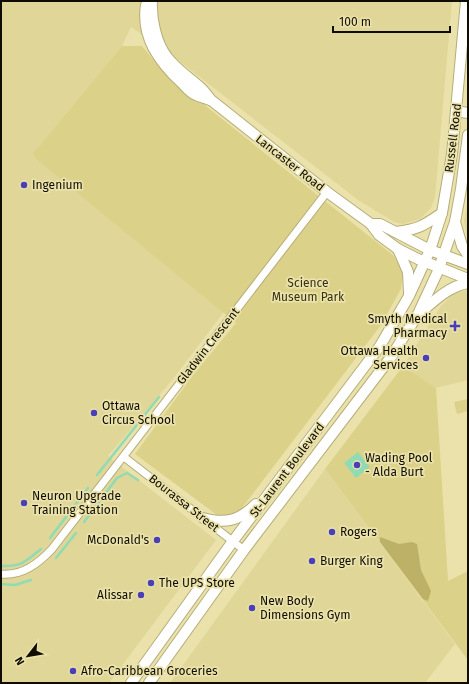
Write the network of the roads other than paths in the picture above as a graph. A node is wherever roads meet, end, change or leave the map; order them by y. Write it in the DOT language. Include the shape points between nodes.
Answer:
graph roads {
  1 [pos="147,1"];
  2 [pos="152,1"];
  3 [pos="466,1"];
  4 [pos="211,100"];
  5 [pos="456,111"];
  6 [pos="468,113"];
  7 [pos="468,135"];
  8 [pos="452,154"];
  9 [pos="467,156"];
  10 [pos="468,180"];
  11 [pos="461,189"];
  12 [pos="327,192"];
  13 [pos="442,213"];
  14 [pos="455,222"];
  15 [pos="371,224"];
  16 [pos="396,232"];
  17 [pos="398,249"];
  18 [pos="430,250"];
  19 [pos="444,255"];
  20 [pos="468,255"];
  21 [pos="425,262"];
  22 [pos="468,264"];
  23 [pos="439,268"];
  24 [pos="468,279"];
  25 [pos="468,283"];
  26 [pos="409,296"];
  27 [pos="418,314"];
  28 [pos="124,457"];
  29 [pos="274,488"];
  30 [pos="204,518"];
  31 [pos="233,542"];
  32 [pos="244,550"];
  33 [pos="1,574"];
  34 [pos="131,683"];
  35 [pos="149,683"];
  1 -- 4 [label="main road, Lancaster Road" via="145,20 149,40 162,62 194,95"];
  2 -- 4 [label="main road, Lancaster Road" via="154,26 166,56"];
  3 -- 5 [label="main road, Russell Road"];
  4 -- 12 [label="main road, Lancaster Road"];
  5 -- 6 [label="main road"];
  5 -- 8 [label="main road, Russell Road"];
  7 -- 9 [label="main road, Russell Road"];
  8 -- 9 [label="main road"];
  8 -- 13 [label="main road, Russell Road"];
  9 -- 11 [label="main road, Russell Road"];
  10 -- 11 [label="main road"];
  11 -- 14 [label="main road, Russell Road"];
  12 -- 15 [label="main road, Lancaster Road"];
  12 -- 28 [label="street, Gladwin Crescent"];
  13 -- 16 [label="main road" via="417,229"];
  13 -- 18 [label="main road, Russell Road"];
  14 -- 19 [label="main road, Russell Road"];
  14 -- 20 [label="main road" via="462,246"];
  15 -- 16 [label="main road, Lancaster Road" via="380,224"];
  15 -- 17 [label="main road, Lancaster Road" via="378,235"];
  16 -- 18 [label="main road, Lancaster Road"];
  17 -- 21 [label="main road, Lancaster Road"];
  17 -- 26 [label="main road" via="408,272"];
  18 -- 19 [label="main road, Lancaster Road"];
  18 -- 21 [label="main road, St-Laurent Boulevard"];
  19 -- 22 [label="main road, Lancaster Road"];
  19 -- 23 [label="main road, St-Laurent Boulevard"];
  21 -- 23 [label="main road, Lancaster Road"];
  21 -- 26 [label="main road, St-Laurent Boulevard"];
  23 -- 24 [label="main road, Lancaster Road"];
  23 -- 27 [label="main road, St-Laurent Boulevard"];
  25 -- 27 [label="main road" via="448,290"];
  26 -- 29 [label="main road, St-Laurent Boulevard" via="380,346"];
  27 -- 32 [label="main road, St-Laurent Boulevard" via="391,357"];
  28 -- 30 [label="street, Bourassa Street"];
  28 -- 33 [label="street, Gladwin Crescent" via="45,556 21,572"];
  29 -- 30 [label="main road" via="250,510 234,520 218,522"];
  29 -- 31 [label="main road, St-Laurent Boulevard"];
  30 -- 31 [label="street, Bourassa Street"];
  31 -- 32 [label="street, Bourassa Street"];
  31 -- 34 [label="main road, St-Laurent Boulevard"];
  32 -- 35 [label="main road, St-Laurent Boulevard"];
}
